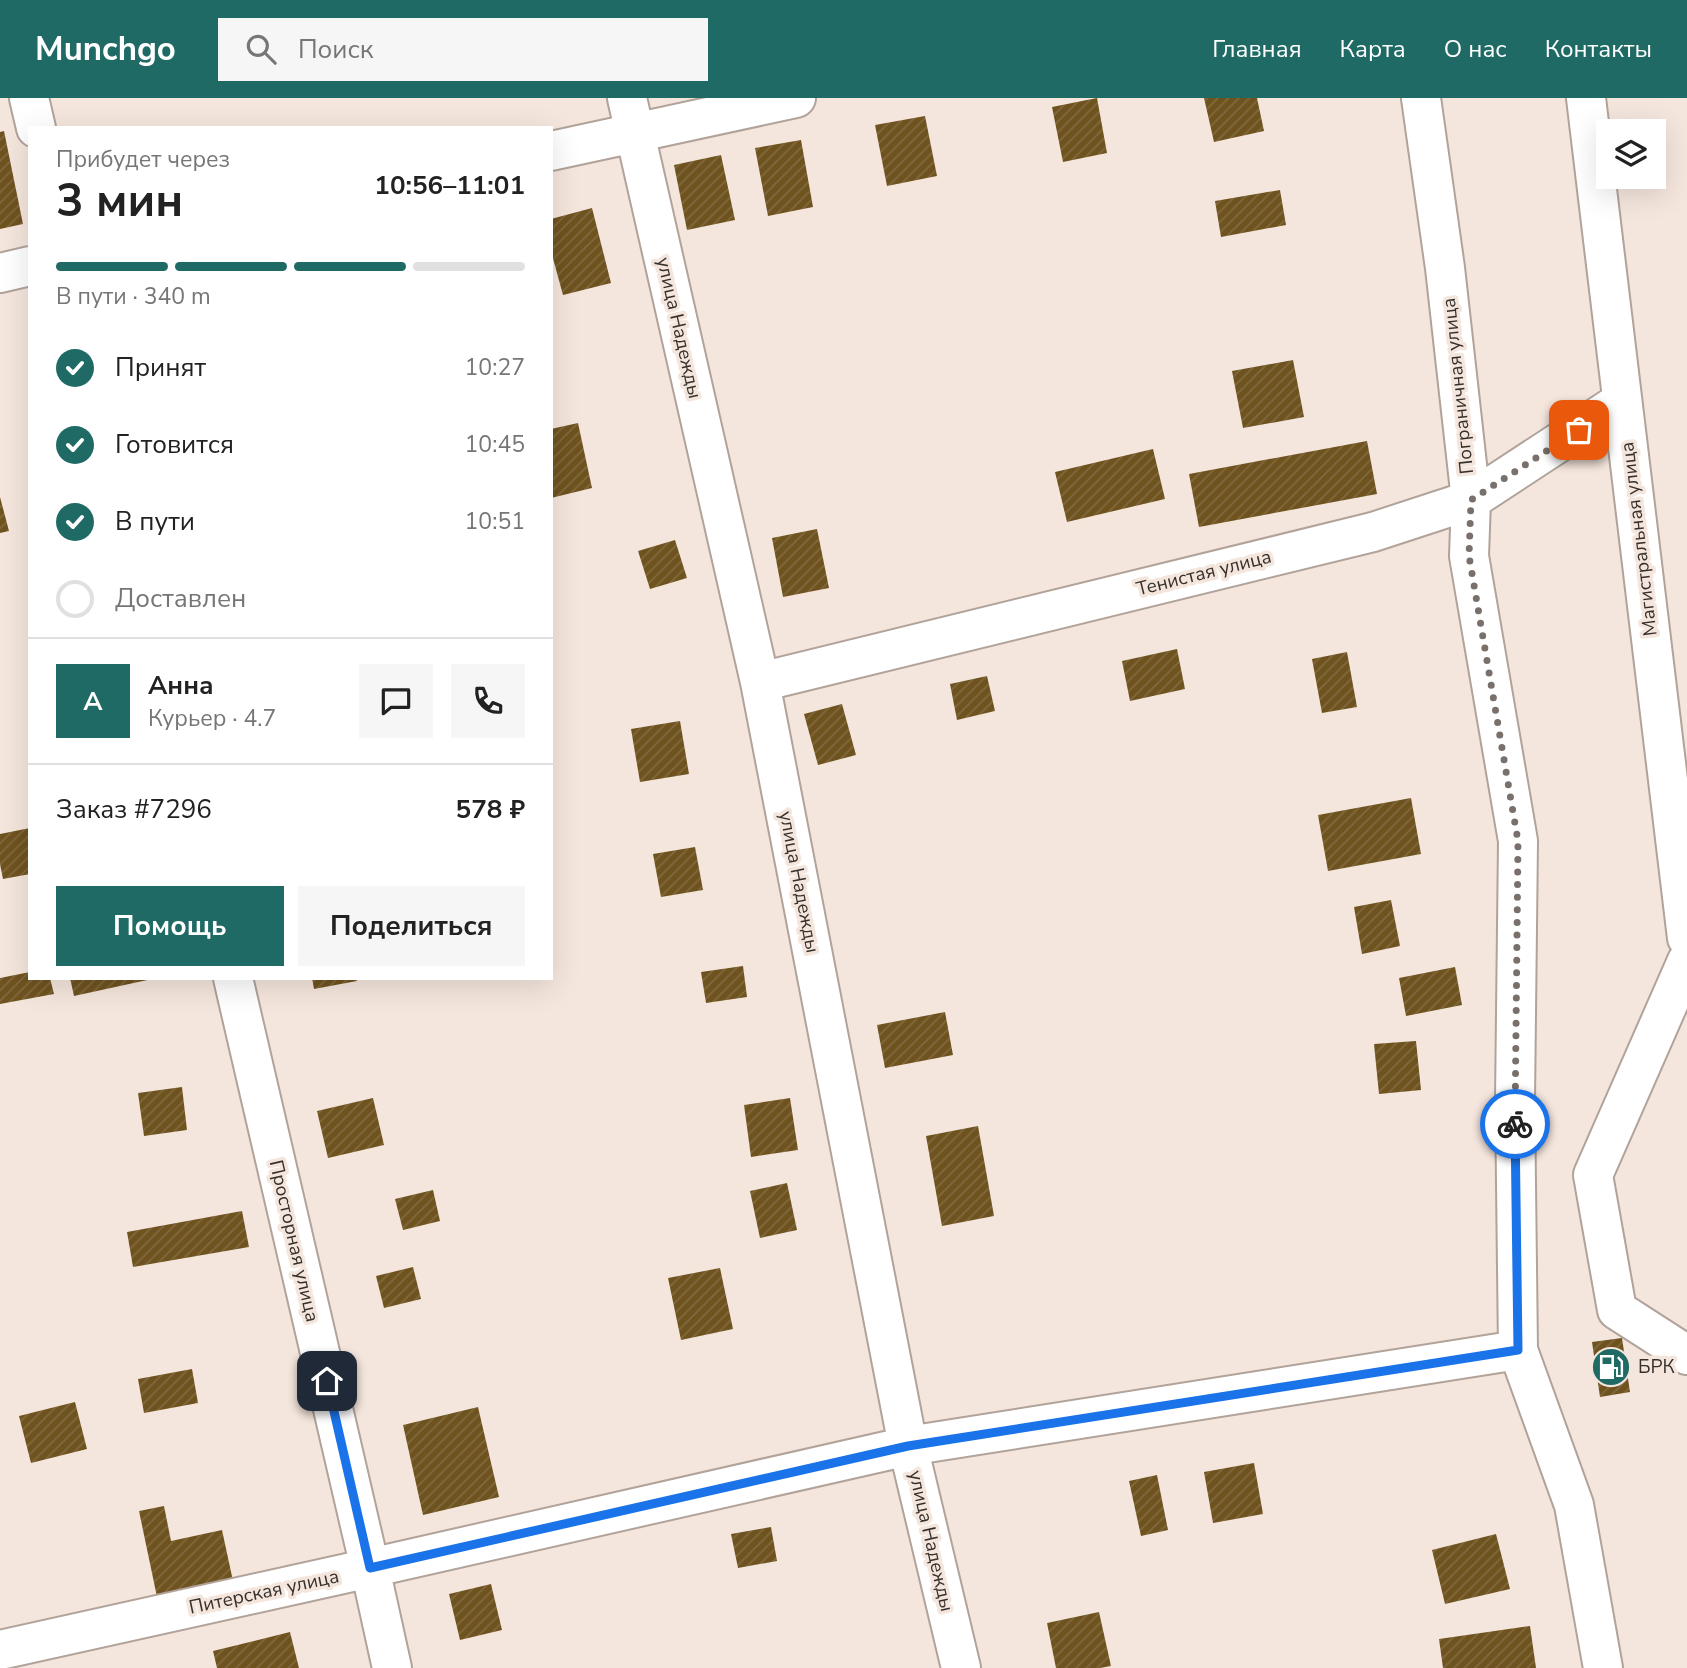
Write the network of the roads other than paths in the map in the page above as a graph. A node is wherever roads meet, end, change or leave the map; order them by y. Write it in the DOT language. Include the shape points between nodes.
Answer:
graph roads {
  1 [pos="29,98"];
  2 [pos="796,98"];
  3 [pos="1421,98"];
  4 [pos="1586,98"];
  5 [pos="631,116"];
  6 [pos="36,126"];
  7 [pos="553,150"];
  8 [pos="28,267"];
  9 [pos="0,274"];
  10 [pos="1622,401"];
  11 [pos="1471,500"];
  12 [pos="760,682"];
  13 [pos="1687,938"];
  14 [pos="1687,961"];
  15 [pos="233,980"];
  16 [pos="1518,1350"];
  17 [pos="1687,1355"];
  18 [pos="908,1446"];
  19 [pos="370,1568"];
  20 [pos="0,1650"];
  21 [pos="391,1668"];
  22 [pos="961,1668"];
  23 [pos="1603,1668"];
  1 -- 6 [label="street"];
  2 -- 5 [label="street"];
  3 -- 11 [label="street, Пограничная улица"];
  4 -- 10 [label="street, Магистральная улица"];
  5 -- 7 [label="street"];
  5 -- 12 [label="street, улица Надежды"];
  8 -- 9 [label="street"];
  10 -- 11 [label="street, Тенистая улица"];
  10 -- 13 [label="street, Магистральная улица"];
  11 -- 12 [label="street, Тенистая улица" via="1373,532"];
  11 -- 16 [label="street, Пограничная улица" via="1469,556 1518,841"];
  12 -- 18 [label="street, улица Надежды"];
  14 -- 17 [label="street" via="1593,1175 1617,1310"];
  15 -- 19 [label="street, Просторная улица"];
  16 -- 18 [label="street, Питерская улица"];
  16 -- 23 [label="street, Пограничная улица" via="1574,1504"];
  18 -- 19 [label="street, Питерская улица"];
  18 -- 22 [label="street, улица Надежды"];
  19 -- 20 [label="street, Питерская улица"];
  19 -- 21 [label="street, Просторная улица"];
}
